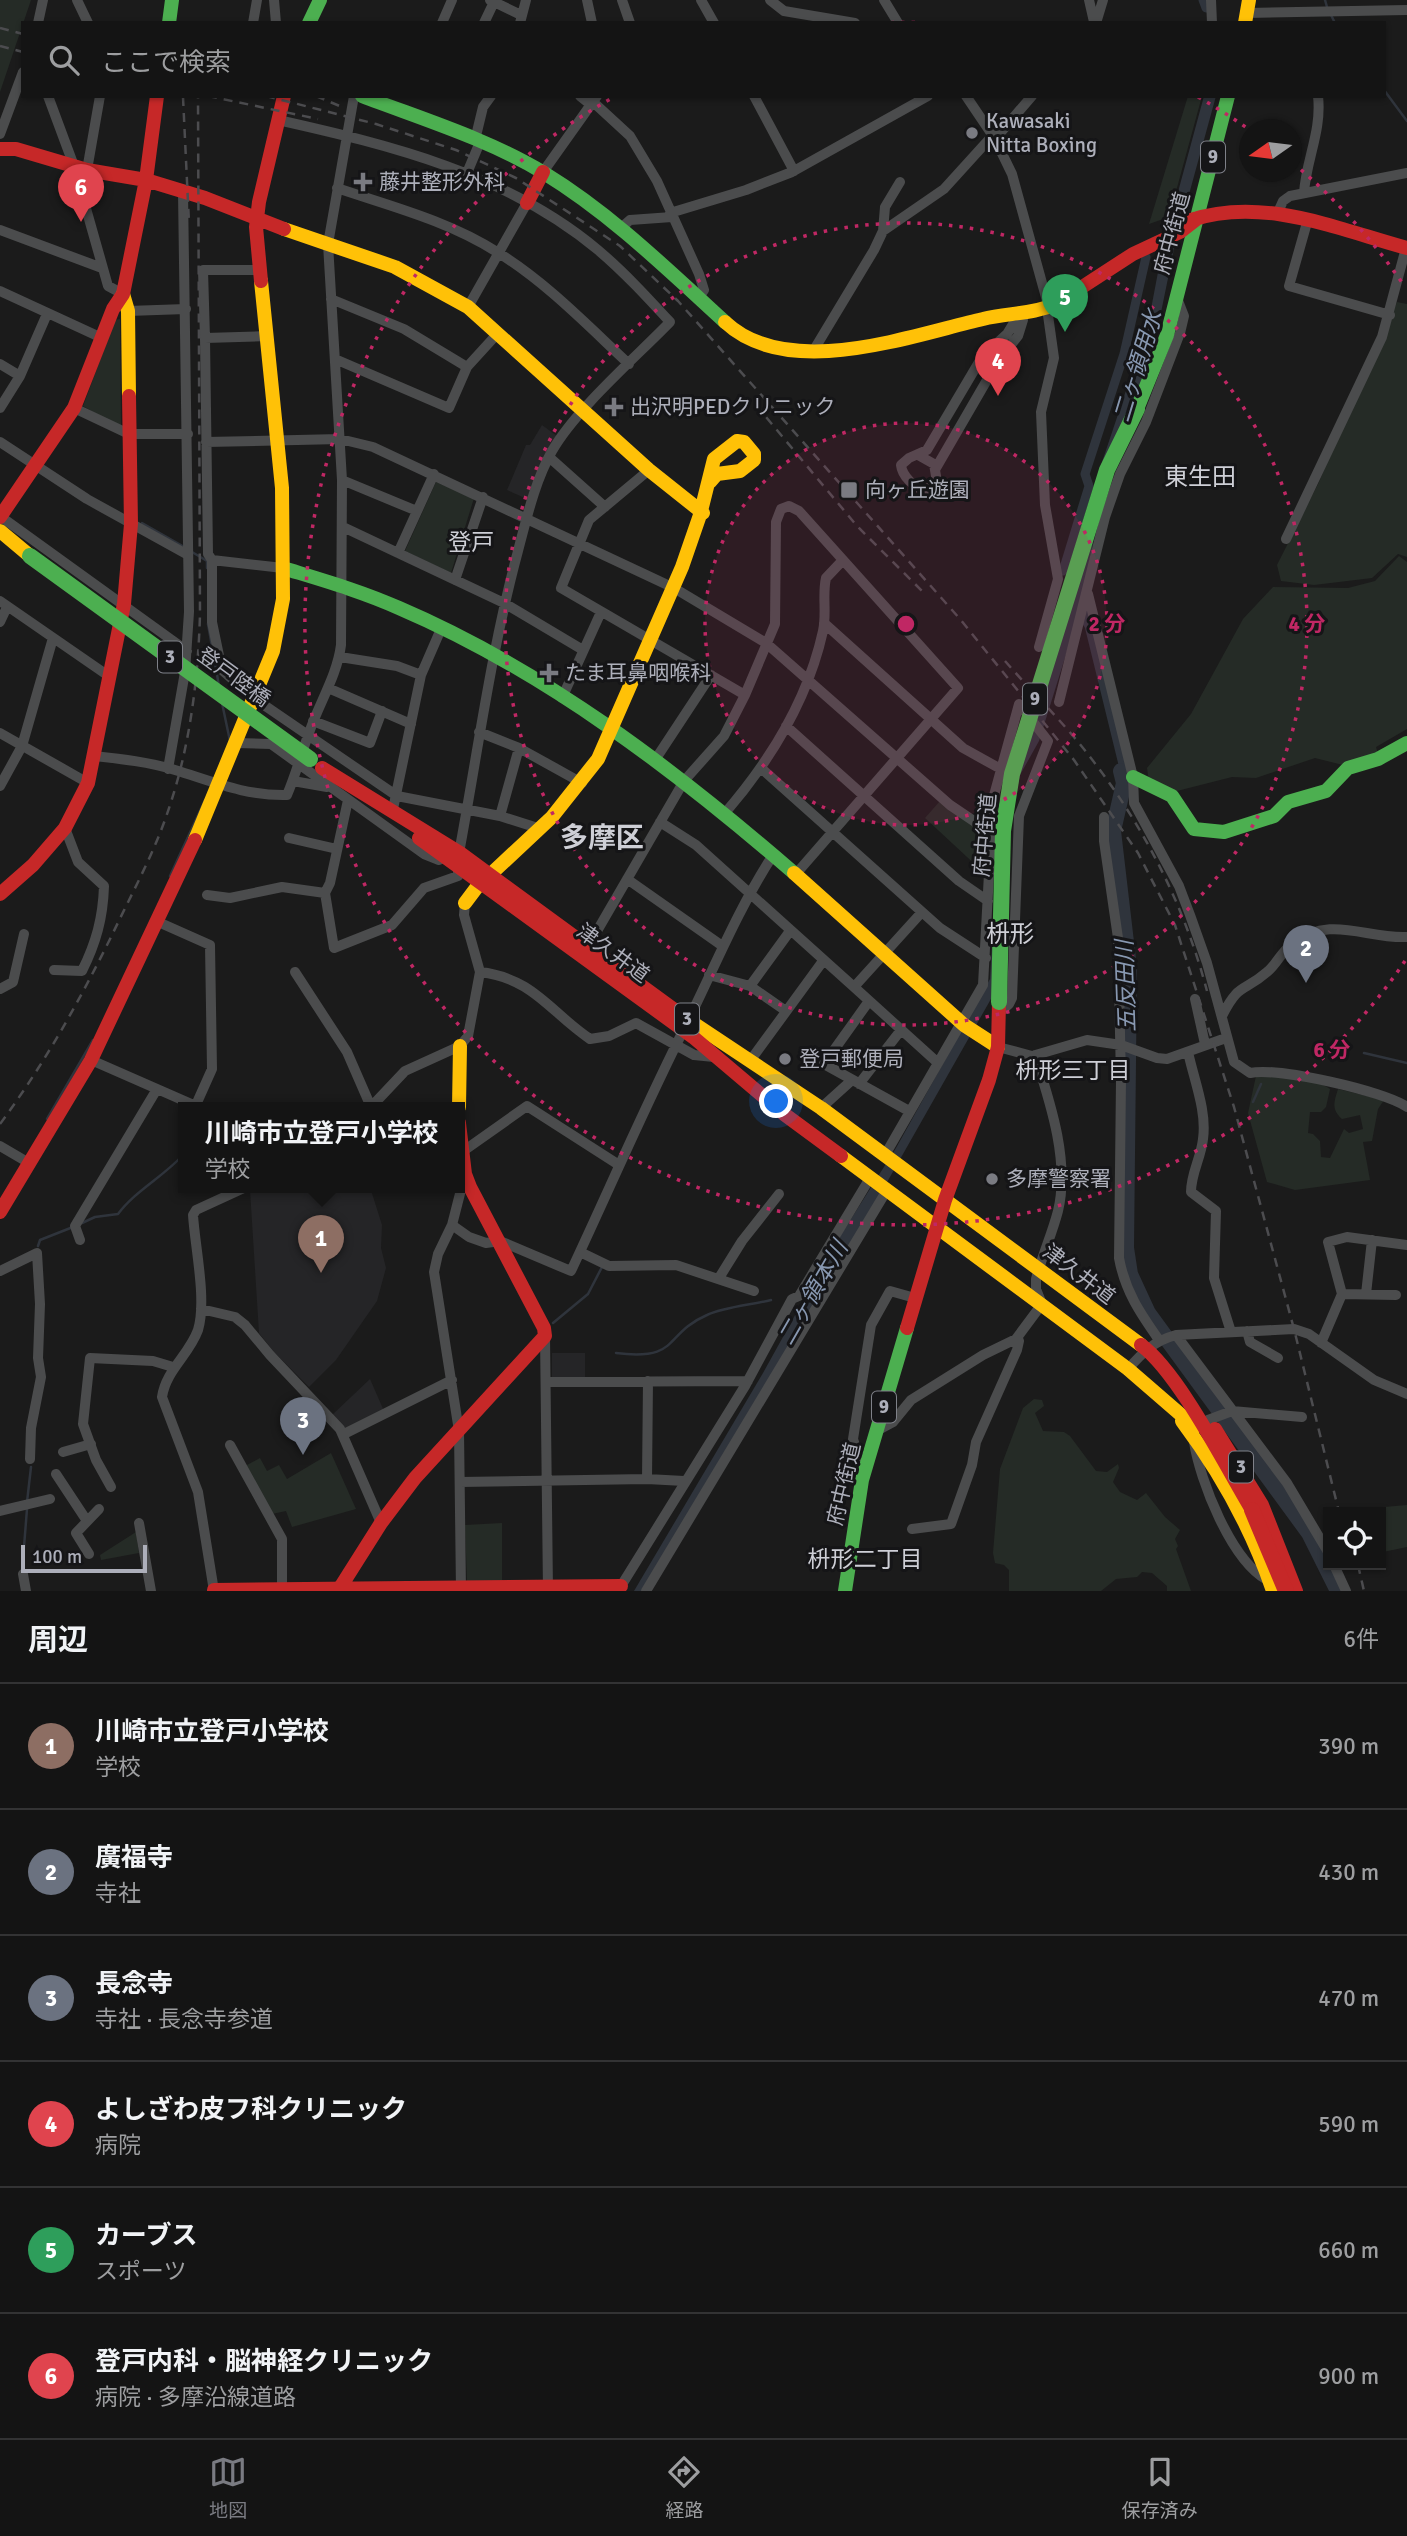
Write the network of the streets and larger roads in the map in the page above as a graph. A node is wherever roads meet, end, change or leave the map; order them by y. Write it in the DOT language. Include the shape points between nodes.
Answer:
graph roads {
  1 [pos="43,0"];
  2 [pos="77,0"];
  3 [pos="172,0"];
  4 [pos="257,0"];
  5 [pos="274,0"];
  6 [pos="320,0"];
  7 [pos="452,0"];
  8 [pos="526,0"];
  9 [pos="587,0"];
  10 [pos="622,0"];
  11 [pos="701,0"];
  12 [pos="770,0"];
  13 [pos="884,0"];
  14 [pos="1089,0"];
  15 [pos="1102,0"];
  16 [pos="1211,0"];
  17 [pos="492,1"];
  18 [pos="1349,5"];
  19 [pos="1379,5"];
  20 [pos="1407,10"];
  21 [pos="1247,12"];
  22 [pos="521,19"];
  23 [pos="38,21"];
  24 [pos="87,21"];
  25 [pos="169,21"];
  26 [pos="253,21"];
  27 [pos="276,21"];
  28 [pos="310,21"];
  29 [pos="443,21"];
  30 [pos="485,21"];
  31 [pos="592,21"];
  32 [pos="629,21"];
  33 [pos="712,21"];
  34 [pos="843,21"];
  35 [pos="897,21"];
  36 [pos="1094,21"];
  37 [pos="1096,21"];
  38 [pos="1212,21"];
  39 [pos="21,77"];
  40 [pos="49,98"];
  41 [pos="99,98"];
  42 [pos="157,98"];
  43 [pos="284,98"];
  44 [pos="355,98"];
  45 [pos="490,98"];
  46 [pos="755,98"];
  47 [pos="924,98"];
  48 [pos="967,98"];
  49 [pos="1030,98"];
  50 [pos="1227,98"];
  51 [pos="1318,98"];
  52 [pos="380,100"];
  53 [pos="593,101"];
  54 [pos="278,120"];
  55 [pos="0,134"];
  56 [pos="346,135"];
  57 [pos="994,137"];
  58 [pos="477,141"];
  59 [pos="0,149"];
  60 [pos="81,168"];
  61 [pos="794,171"];
  62 [pos="543,172"];
  63 [pos="467,173"];
  64 [pos="1405,177"];
  65 [pos="146,180"];
  66 [pos="900,182"];
  67 [pos="337,188"];
  68 [pos="183,192"];
  69 [pos="1304,193"];
  70 [pos="527,203"];
  71 [pos="1278,212"];
  72 [pos="671,215"];
  73 [pos="256,219"];
  74 [pos="1308,219"];
  75 [pos="1187,224"];
  76 [pos="622,227"];
  77 [pos="0,230"];
  78 [pos="883,231"];
  79 [pos="328,244"];
  80 [pos="1407,248"];
  81 [pos="498,252"];
  82 [pos="102,268"];
  83 [pos="260,270"];
  84 [pos="0,291"];
  85 [pos="123,294"];
  86 [pos="1177,297"];
  87 [pos="331,299"];
  88 [pos="698,299"];
  89 [pos="1047,304"];
  90 [pos="468,307"];
  91 [pos="186,309"];
  92 [pos="128,311"];
  93 [pos="1021,311"];
  94 [pos="47,314"];
  95 [pos="1390,315"];
  96 [pos="498,333"];
  97 [pos="268,336"];
  98 [pos="102,338"];
  99 [pos="205,338"];
  100 [pos="812,353"];
  101 [pos="335,359"];
  102 [pos="0,364"];
  103 [pos="629,364"];
  104 [pos="467,367"];
  105 [pos="20,376"];
  106 [pos="0,408"];
  107 [pos="74,408"];
  108 [pos="584,412"];
  109 [pos="129,434"];
  110 [pos="188,434"];
  111 [pos="340,439"];
  112 [pos="279,440"];
  113 [pos="0,442"];
  114 [pos="206,442"];
  115 [pos="930,444"];
  116 [pos="945,453"];
  117 [pos="918,454"];
  118 [pos="549,457"];
  119 [pos="35,466"];
  120 [pos="936,468"];
  121 [pos="649,470"];
  122 [pos="434,474"];
  123 [pos="342,480"];
  124 [pos="710,482"];
  125 [pos="483,497"];
  126 [pos="605,507"];
  127 [pos="417,511"];
  128 [pos="703,513"];
  129 [pos="0,517"];
  130 [pos="527,517"];
  131 [pos="131,524"];
  132 [pos="343,527"];
  133 [pos="0,531"];
  134 [pos="0,538"];
  135 [pos="1286,539"];
  136 [pos="581,543"];
  137 [pos="188,551"];
  138 [pos="398,553"];
  139 [pos="30,556"];
  140 [pos="212,560"];
  141 [pos="843,560"];
  142 [pos="283,568"];
  143 [pos="455,580"];
  144 [pos="344,587"];
  145 [pos="674,588"];
  146 [pos="1087,597"];
  147 [pos="504,603"];
  148 [pos="3,604"];
  149 [pos="124,604"];
  150 [pos="601,612"];
  151 [pos="0,622"];
  152 [pos="120,623"];
  153 [pos="824,623"];
  154 [pos="442,629"];
  155 [pos="53,639"];
  156 [pos="651,640"];
  157 [pos="1073,641"];
  158 [pos="766,643"];
  159 [pos="583,650"];
  160 [pos="187,651"];
  161 [pos="340,657"];
  162 [pos="492,658"];
  163 [pos="186,672"];
  164 [pos="421,675"];
  165 [pos="711,675"];
  166 [pos="110,677"];
  167 [pos="809,678"];
  168 [pos="328,688"];
  169 [pos="745,695"];
  170 [pos="222,697"];
  171 [pos="562,698"];
  172 [pos="1059,702"];
  173 [pos="252,706"];
  174 [pos="382,711"];
  175 [pos="931,719"];
  176 [pos="313,721"];
  177 [pos="411,724"];
  178 [pos="786,726"];
  179 [pos="613,730"];
  180 [pos="0,733"];
  181 [pos="479,733"];
  182 [pos="308,735"];
  183 [pos="236,743"];
  184 [pos="1407,743"];
  185 [pos="22,746"];
  186 [pos="519,748"];
  187 [pos="94,756"];
  188 [pos="898,758"];
  189 [pos="655,760"];
  190 [pos="311,763"];
  191 [pos="999,768"];
  192 [pos="168,769"];
  193 [pos="762,769"];
  194 [pos="1133,777"];
  195 [pos="684,780"];
  196 [pos="293,781"];
  197 [pos="88,783"];
  198 [pos="582,783"];
  199 [pos="0,786"];
  200 [pos="219,786"];
  201 [pos="330,787"];
  202 [pos="864,797"];
  203 [pos="348,800"];
  204 [pos="395,803"];
  205 [pos="466,809"];
  206 [pos="725,813"];
  207 [pos="500,816"];
  208 [pos="1104,817"];
  209 [pos="660,822"];
  210 [pos="65,828"];
  211 [pos="541,829"];
  212 [pos="833,832"];
  213 [pos="990,832"];
  214 [pos="289,838"];
  215 [pos="337,849"];
  216 [pos="773,855"];
  217 [pos="454,859"];
  218 [pos="795,875"];
  219 [pos="627,878"];
  220 [pos="486,879"];
  221 [pos="325,893"];
  222 [pos="748,893"];
  223 [pos="0,894"];
  224 [pos="207,895"];
  225 [pos="988,901"];
  226 [pos="465,903"];
  227 [pos="922,912"];
  228 [pos="156,921"];
  229 [pos="790,931"];
  230 [pos="24,934"];
  231 [pos="1407,937"];
  232 [pos="721,945"];
  233 [pos="585,951"];
  234 [pos="883,954"];
  235 [pos="986,958"];
  236 [pos="823,961"];
  237 [pos="54,970"];
  238 [pos="295,972"];
  239 [pos="480,972"];
  240 [pos="709,975"];
  241 [pos="750,986"];
  242 [pos="854,987"];
  243 [pos="0,989"];
  244 [pos="1195,999"];
  245 [pos="869,1001"];
  246 [pos="998,1007"];
  247 [pos="786,1011"];
  248 [pos="1222,1016"];
  249 [pos="963,1023"];
  250 [pos="686,1025"];
  251 [pos="901,1030"];
  252 [pos="1226,1038"];
  253 [pos="1205,1044"];
  254 [pos="1122,1045"];
  255 [pos="460,1046"];
  256 [pos="675,1047"];
  257 [pos="998,1047"];
  258 [pos="1188,1052"];
  259 [pos="1035,1055"];
  260 [pos="719,1057"];
  261 [pos="91,1060"];
  262 [pos="750,1061"];
  263 [pos="938,1063"];
  264 [pos="856,1082"];
  265 [pos="156,1090"];
  266 [pos="184,1102"];
  267 [pos="198,1102"];
  268 [pos="369,1102"];
  269 [pos="376,1102"];
  270 [pos="458,1102"];
  271 [pos="1407,1107"];
  272 [pos="821,1108"];
  273 [pos="909,1111"];
  274 [pos="0,1146"];
  275 [pos="465,1151"];
  276 [pos="886,1156"];
  277 [pos="29,1163"];
  278 [pos="619,1166"];
  279 [pos="465,1174"];
  280 [pos="876,1183"];
  281 [pos="233,1193"];
  282 [pos="460,1193"];
  283 [pos="779,1194"];
  284 [pos="945,1200"];
  285 [pos="0,1212"];
  286 [pos="452,1225"];
  287 [pos="936,1227"];
  288 [pos="77,1232"];
  289 [pos="1372,1240"];
  290 [pos="500,1241"];
  291 [pos="1407,1245"];
  292 [pos="580,1252"];
  293 [pos="1039,1269"];
  294 [pos="0,1271"];
  295 [pos="719,1278"];
  296 [pos="754,1292"];
  297 [pos="1342,1294"];
  298 [pos="1366,1294"];
  299 [pos="1396,1295"];
  300 [pos="915,1298"];
  301 [pos="1042,1304"];
  302 [pos="201,1309"];
  303 [pos="1247,1331"];
  304 [pos="1231,1332"];
  305 [pos="1175,1335"];
  306 [pos="545,1336"];
  307 [pos="1016,1339"];
  308 [pos="1321,1343"];
  309 [pos="1156,1347"];
  310 [pos="1278,1358"];
  311 [pos="173,1367"];
  312 [pos="1128,1369"];
  313 [pos="452,1381"];
  314 [pos="648,1381"];
  315 [pos="748,1381"];
  316 [pos="546,1382"];
  317 [pos="1407,1394"];
  318 [pos="1163,1400"];
  319 [pos="1223,1414"];
  320 [pos="1302,1417"];
  321 [pos="878,1430"];
  322 [pos="459,1431"];
  323 [pos="344,1434"];
  324 [pos="1210,1441"];
  325 [pos="91,1444"];
  326 [pos="230,1445"];
  327 [pos="63,1452"];
  328 [pos="30,1459"];
  329 [pos="869,1460"];
  330 [pos="56,1474"];
  331 [pos="647,1479"];
  332 [pos="547,1480"];
  333 [pos="684,1481"];
  334 [pos="460,1482"];
  335 [pos="111,1487"];
  336 [pos="50,1499"];
  337 [pos="99,1509"];
  338 [pos="0,1510"];
  339 [pos="88,1521"];
  340 [pos="139,1523"];
  341 [pos="381,1523"];
  342 [pos="912,1530"];
  343 [pos="1323,1543"];
  344 [pos="89,1554"];
  345 [pos="1336,1570"];
  346 [pos="1290,1572"];
  347 [pos="23,1574"];
  348 [pos="548,1589"];
  349 [pos="619,1589"];
  350 [pos="1278,1589"];
  351 [pos="282,1590"];
  352 [pos="342,1590"];
  353 [pos="461,1590"];
  354 [pos="26,1591"];
  355 [pos="151,1591"];
  356 [pos="211,1591"];
  357 [pos="646,1591"];
  358 [pos="845,1591"];
  359 [pos="1295,1591"];
  360 [pos="1346,1591"];
  1 -- 23 [label="street"];
  2 -- 24 [label="street"];
  3 -- 25 [label="street"];
  4 -- 26 [label="street"];
  5 -- 27 [label="street"];
  6 -- 28 [label="street"];
  7 -- 29 [label="street"];
  8 -- 22 [label="street"];
  9 -- 31 [label="street"];
  10 -- 32 [label="street"];
  11 -- 33 [label="street"];
  12 -- 34 [label="street" via="784,11"];
  13 -- 35 [label="street"];
  14 -- 36 [label="street"];
  15 -- 37 [label="street"];
  16 -- 38 [label="street"];
  17 -- 22 [label="street"];
  17 -- 30 [label="street"];
  18 -- 19 [label="street"];
  18 -- 21 [label="street" via="1329,10"];
  19 -- 20 [label="street"];
  39 -- 55 [label="street"];
  40 -- 60 [label="street"];
  41 -- 60 [label="street"];
  42 -- 65 [label="street"];
  43 -- 54 [label="street"];
  44 -- 56 [label="street"];
  45 -- 58 [label="street" via="483,107"];
  46 -- 61 [label="street"];
  47 -- 61 [label="street"];
  48 -- 57 [label="street"];
  49 -- 57 [label="street"];
  50 -- 75 [label="street, 府中街道 / 9"];
  51 -- 69 [label="street" via="1317,139"];
  52 -- 58 [label="street"];
  53 -- 62 [label="street"];
  53 -- 72 [label="street" via="630,136"];
  54 -- 56 [label="street"];
  54 -- 73 [label="street"];
  56 -- 63 [label="street"];
  56 -- 67 [label="street"];
  57 -- 78 [label="street" via="944,189"];
  57 -- 89 [label="street" via="1022,198"];
  58 -- 62 [label="street"];
  58 -- 63 [label="street"];
  59 -- 60 [label="street" via="26,151"];
  60 -- 65 [label="street"];
  60 -- 82 [label="street"];
  61 -- 72 [label="street"];
  62 -- 70 [label="street"];
  62 -- 76 [label="street"];
  63 -- 70 [label="street"];
  64 -- 69 [label="street"];
  65 -- 68 [label="street"];
  65 -- 85 [label="street"];
  66 -- 78 [label="street" via="885,207"];
  67 -- 79 [label="street"];
  67 -- 81 [label="street" via="457,231"];
  68 -- 73 [label="street"];
  68 -- 91 [label="street"];
  69 -- 71 [label="street" via="1286,198"];
  70 -- 81 [label="street"];
  70 -- 103 [label="street" via="596,248 670,322"];
  71 -- 74 [label="street"];
  71 -- 75 [label="street" via="1215,212"];
  72 -- 76 [label="street" via="630,220"];
  72 -- 88 [label="street" via="699,274 704,290"];
  73 -- 79 [label="street"];
  73 -- 83 [label="street"];
  74 -- 80 [label="street"];
  74 -- 95 [label="street" via="1289,286"];
  75 -- 86 [label="street, 府中街道 / 9"];
  75 -- 89 [label="street" via="1131,245"];
  76 -- 88 [label="street"];
  77 -- 82 [label="street"];
  78 -- 100 [label="street"];
  79 -- 87 [label="street"];
  79 -- 90 [label="street" via="395,267"];
  80 -- 95 [label="street"];
  81 -- 90 [label="street"];
  81 -- 103 [label="street" via="558,298"];
  82 -- 85 [label="street" via="111,290"];
  83 -- 97 [label="street"];
  83 -- 99 [label="street" via="203,270"];
  84 -- 94 [label="street"];
  85 -- 92 [label="street"];
  85 -- 98 [label="street"];
  86 -- 146 [label="street" via="1184,316 1180,333 1146,422 1120,474 1097,546"];
  86 -- 246 [label="street, 府中街道 / 9, bridge" via="1151,380 1108,470 1012,774 1003,831"];
  87 -- 101 [label="street"];
  87 -- 104 [label="street" via="404,329"];
  88 -- 100 [label="street" via="741,334 767,345"];
  89 -- 93 [label="street"];
  89 -- 157 [label="street" via="1054,358 1041,412 1045,505 1058,579 1042,643"];
  90 -- 96 [label="street"];
  91 -- 92 [label="street"];
  91 -- 110 [label="street"];
  92 -- 109 [label="street"];
  93 -- 100 [label="street" via="852,350"];
  93 -- 115 [label="street" via="1007,334 982,357"];
  93 -- 116 [label="street" via="1018,336 998,361"];
  94 -- 98 [label="street"];
  94 -- 105 [label="street"];
  95 -- 135 [label="street"];
  96 -- 104 [label="street"];
  96 -- 108 [label="street"];
  97 -- 99 [label="street"];
  97 -- 112 [label="street"];
  98 -- 107 [label="street"];
  99 -- 114 [label="street"];
  101 -- 104 [label="street" via="449,408"];
  101 -- 111 [label="street"];
  102 -- 105 [label="street"];
  103 -- 108 [label="street"];
  105 -- 106 [label="street"];
  107 -- 109 [label="street"];
  107 -- 119 [label="street"];
  108 -- 118 [label="street"];
  108 -- 121 [label="street"];
  109 -- 110 [label="street"];
  109 -- 131 [label="street"];
  110 -- 137 [label="street"];
  111 -- 112 [label="street"];
  111 -- 122 [label="street" via="373,447"];
  111 -- 123 [label="street"];
  112 -- 114 [label="street"];
  112 -- 142 [label="street"];
  113 -- 119 [label="street"];
  114 -- 140 [label="street" via="208,554"];
  115 -- 116 [label="street" via="933,452"];
  115 -- 117 [label="street"];
  116 -- 120 [label="street"];
  117 -- 120 [label="street"];
  117 -- 120 [label="street" via="901,468 916,488 926,490 937,482"];
  118 -- 126 [label="street"];
  118 -- 130 [label="street"];
  119 -- 129 [label="street"];
  119 -- 131 [label="street"];
  121 -- 126 [label="street"];
  121 -- 128 [label="street"];
  122 -- 125 [label="street"];
  122 -- 127 [label="street"];
  123 -- 127 [label="street"];
  123 -- 132 [label="street"];
  124 -- 128 [label="street"];
  125 -- 130 [label="street"];
  125 -- 143 [label="street"];
  126 -- 136 [label="street" via="589,520"];
  127 -- 138 [label="street"];
  128 -- 145 [label="street"];
  129 -- 149 [label="street"];
  130 -- 136 [label="street"];
  130 -- 147 [label="street"];
  131 -- 137 [label="street"];
  131 -- 149 [label="street"];
  132 -- 138 [label="street"];
  132 -- 144 [label="street"];
  133 -- 139 [label="street, 登戸陸橋 / 3"];
  134 -- 139 [label="street, 登戸陸橋 / 3"];
  134 -- 152 [label="street"];
  136 -- 145 [label="street"];
  136 -- 150 [label="street" via="561,588"];
  137 -- 160 [label="street"];
  138 -- 143 [label="street"];
  139 -- 190 [label="street, 登戸陸橋 / 3, bridge"];
  140 -- 142 [label="street"];
  140 -- 173 [label="street" via="212,622 222,670 250,691"];
  141 -- 153 [label="street" via="826,578"];
  141 -- 158 [label="street" via="794,507 781,509 776,525 776,617"];
  141 -- 175 [label="street" via="958,688"];
  142 -- 144 [label="street"];
  142 -- 173 [label="street" via="277,637"];
  143 -- 147 [label="street"];
  144 -- 154 [label="street"];
  144 -- 161 [label="street"];
  145 -- 156 [label="street"];
  145 -- 158 [label="street"];
  146 -- 157 [label="street"];
  146 -- 194 [label="street"];
  147 -- 159 [label="street"];
  147 -- 162 [label="street"];
  148 -- 151 [label="street"];
  148 -- 155 [label="street"];
  149 -- 152 [label="street"];
  149 -- 160 [label="street"];
  150 -- 156 [label="street"];
  150 -- 159 [label="street"];
  152 -- 163 [label="street"];
  152 -- 166 [label="street"];
  153 -- 167 [label="street"];
  153 -- 175 [label="street"];
  154 -- 162 [label="street"];
  154 -- 164 [label="street"];
  155 -- 166 [label="street"];
  155 -- 185 [label="street"];
  156 -- 165 [label="street"];
  156 -- 179 [label="street"];
  157 -- 172 [label="street"];
  158 -- 167 [label="street"];
  158 -- 169 [label="street"];
  159 -- 171 [label="street"];
  160 -- 163 [label="street"];
  161 -- 164 [label="street" via="397,666"];
  161 -- 168 [label="street"];
  162 -- 171 [label="street"];
  162 -- 181 [label="street"];
  163 -- 192 [label="street"];
  164 -- 177 [label="street"];
  165 -- 169 [label="street"];
  165 -- 189 [label="street"];
  166 -- 187 [label="street"];
  167 -- 178 [label="street"];
  167 -- 188 [label="street"];
  168 -- 174 [label="street"];
  168 -- 176 [label="street"];
  169 -- 195 [label="street" via="724,736"];
  170 -- 173 [label="street"];
  171 -- 179 [label="street"];
  173 -- 182 [label="street"];
  173 -- 183 [label="street"];
  174 -- 176 [label="street" via="370,743"];
  174 -- 177 [label="street"];
  175 -- 188 [label="street"];
  175 -- 191 [label="street" via="963,748"];
  176 -- 182 [label="street"];
  177 -- 204 [label="street"];
  178 -- 193 [label="street"];
  178 -- 202 [label="street"];
  179 -- 189 [label="street"];
  179 -- 198 [label="street"];
  180 -- 185 [label="street"];
  181 -- 186 [label="street"];
  181 -- 205 [label="street"];
  182 -- 190 [label="street"];
  182 -- 204 [label="street"];
  183 -- 190 [label="street" via="271,744"];
  183 -- 200 [label="street"];
  184 -- 194 [label="street" via="1348,768 1322,794 1288,802 1274,816 1224,832 1194,829 1172,796"];
  185 -- 197 [label="street"];
  185 -- 199 [label="street"];
  186 -- 198 [label="street"];
  186 -- 207 [label="street"];
  187 -- 192 [label="street"];
  187 -- 197 [label="street"];
  188 -- 202 [label="street"];
  188 -- 213 [label="street" via="970,821"];
  189 -- 195 [label="street"];
  190 -- 196 [label="street"];
  190 -- 201 [label="street"];
  190 -- 204 [label="street, 津久井道 / 3"];
  190 -- 217 [label="street, 津久井道 / 3"];
  191 -- 213 [label="street"];
  191 -- 246 [label="street" via="1019,704 1048,741 1019,816 1012,998"];
  192 -- 200 [label="street"];
  193 -- 206 [label="street"];
  193 -- 212 [label="street"];
  194 -- 248 [label="street" via="1134,803 1179,886"];
  195 -- 206 [label="street"];
  195 -- 209 [label="street"];
  196 -- 200 [label="street" via="287,795"];
  196 -- 201 [label="street"];
  197 -- 210 [label="street"];
  198 -- 211 [label="street"];
  200 -- 228 [label="street"];
  201 -- 203 [label="street"];
  202 -- 212 [label="street"];
  202 -- 225 [label="street"];
  203 -- 215 [label="street"];
  203 -- 217 [label="street" via="424,854"];
  204 -- 205 [label="street"];
  204 -- 217 [label="street, 津久井道 / 3"];
  205 -- 207 [label="street"];
  205 -- 217 [label="street"];
  206 -- 216 [label="street"];
  207 -- 211 [label="street"];
  208 -- 254 [label="street" via="1118,938"];
  209 -- 219 [label="street"];
  209 -- 222 [label="street" via="695,845"];
  210 -- 223 [label="street"];
  210 -- 237 [label="street" via="78,862 104,886 103,905 96,943 82,971"];
  211 -- 220 [label="street"];
  212 -- 218 [label="street"];
  212 -- 227 [label="street"];
  213 -- 225 [label="street"];
  214 -- 215 [label="street"];
  215 -- 221 [label="street"];
  216 -- 218 [label="street"];
  216 -- 222 [label="street"];
  217 -- 220 [label="street, 津久井道 / 3"];
  217 -- 221 [label="street" via="458,876 424,888 392,925 334,948"];
  218 -- 234 [label="street"];
  219 -- 232 [label="street"];
  219 -- 233 [label="street"];
  220 -- 226 [label="street"];
  220 -- 233 [label="street, 津久井道 / 3"];
  221 -- 224 [label="street" via="282,887 230,898"];
  222 -- 229 [label="street"];
  222 -- 232 [label="street"];
  225 -- 235 [label="street"];
  226 -- 239 [label="street" via="464,915"];
  227 -- 234 [label="street"];
  227 -- 235 [label="street" via="957,942"];
  228 -- 261 [label="street"];
  228 -- 267 [label="street" via="210,946 212,1069"];
  229 -- 236 [label="street"];
  229 -- 241 [label="street"];
  230 -- 243 [label="street" via="13,982"];
  231 -- 248 [label="street" via="1385,937 1345,927 1304,936 1284,950 1268,972 1236,991"];
  232 -- 240 [label="street"];
  233 -- 250 [label="street, 津久井道 / 3"];
  234 -- 242 [label="street"];
  234 -- 249 [label="street"];
  235 -- 249 [label="street" via="982,985"];
  236 -- 242 [label="street"];
  236 -- 247 [label="street"];
  238 -- 268 [label="street" via="347,1052"];
  239 -- 255 [label="street" via="472,1024"];
  239 -- 256 [label="street" via="528,986 590,1039 636,1023"];
  240 -- 241 [label="street"];
  240 -- 250 [label="street"];
  241 -- 247 [label="street"];
  242 -- 245 [label="street"];
  244 -- 253 [label="street"];
  245 -- 251 [label="street"];
  245 -- 264 [label="street" via="824,1063"];
  246 -- 257 [label="street, 府中街道 / 9"];
  247 -- 262 [label="street"];
  248 -- 252 [label="street"];
  249 -- 257 [label="street"];
  249 -- 263 [label="street"];
  250 -- 256 [label="street"];
  250 -- 260 [label="street, 津久井道 / 3"];
  250 -- 262 [label="street, 津久井道 / 3"];
  251 -- 263 [label="street"];
  251 -- 264 [label="street"];
  252 -- 253 [label="street"];
  252 -- 271 [label="street" via="1234,1062 1243,1070 1291,1072"];
  253 -- 258 [label="street"];
  254 -- 258 [label="street" via="1157,1058"];
  254 -- 259 [label="street" via="1087,1040"];
  254 -- 309 [label="street" via="1119,1258 1125,1286"];
  255 -- 269 [label="street" via="405,1071"];
  255 -- 270 [label="street"];
  256 -- 260 [label="street" via="694,1055"];
  256 -- 278 [label="street"];
  257 -- 259 [label="street"];
  257 -- 284 [label="street, 府中街道 / 9"];
  258 -- 304 [label="street" via="1203,1116 1202,1150 1195,1162 1191,1192 1216,1211 1214,1278"];
  259 -- 293 [label="street" via="1055,1117 1059,1163 1059,1208"];
  260 -- 280 [label="street, 津久井道 / 3" via="784,1114"];
  261 -- 265 [label="street"];
  261 -- 277 [label="street"];
  262 -- 272 [label="street, 津久井道 / 3"];
  263 -- 273 [label="street"];
  264 -- 272 [label="street"];
  264 -- 273 [label="street"];
  265 -- 266 [label="street"];
  265 -- 288 [label="street"];
  272 -- 276 [label="street, 津久井道 / 3"];
  273 -- 276 [label="street"];
  274 -- 277 [label="street"];
  275 -- 278 [label="street" via="527,1106"];
  276 -- 280 [label="street" via="873,1163"];
  276 -- 284 [label="street, 津久井道 / 3"];
  277 -- 285 [label="street"];
  278 -- 292 [label="street"];
  279 -- 290 [label="street"];
  280 -- 287 [label="street, 津久井道 / 3"];
  280 -- 315 [label="street" via="799,1296 792,1299"];
  280 -- 357 [label="street"];
  281 -- 302 [label="street" via="192,1215"];
  282 -- 286 [label="street"];
  283 -- 295 [label="street"];
  284 -- 287 [label="street, 府中街道 / 9"];
  284 -- 293 [label="street, 津久井道 / 3"];
  286 -- 290 [label="street" via="478,1240"];
  286 -- 313 [label="street" via="434,1272"];
  287 -- 300 [label="street, 府中街道 / 9"];
  287 -- 301 [label="street, 津久井道 / 3"];
  289 -- 291 [label="street"];
  289 -- 297 [label="street" via="1347,1237 1328,1242"];
  289 -- 298 [label="street"];
  290 -- 292 [label="street" via="572,1271"];
  290 -- 306 [label="street"];
  292 -- 295 [label="street" via="609,1266 676,1265"];
  293 -- 301 [label="street" via="1036,1289"];
  293 -- 309 [label="street, 津久井道 / 3"];
  294 -- 328 [label="street" via="37,1253 41,1377"];
  295 -- 296 [label="street"];
  297 -- 298 [label="street"];
  297 -- 308 [label="street"];
  298 -- 299 [label="street"];
  300 -- 321 [label="street, 府中街道 / 9"];
  300 -- 329 [label="street" via="890,1291 871,1325 853,1439 858,1455"];
  301 -- 307 [label="street"];
  301 -- 312 [label="street, 津久井道 / 3"];
  302 -- 311 [label="street" via="197,1333"];
  302 -- 323 [label="street" via="236,1317"];
  303 -- 304 [label="street"];
  303 -- 308 [label="street" via="1294,1329"];
  303 -- 310 [label="street" via="1250,1342"];
  304 -- 305 [label="street"];
  305 -- 309 [label="street"];
  305 -- 319 [label="street"];
  306 -- 316 [label="street"];
  306 -- 322 [label="street"];
  307 -- 321 [label="street" via="983,1354 911,1400"];
  307 -- 342 [label="street" via="1017,1350 976,1442 951,1524"];
  308 -- 317 [label="street" via="1374,1380"];
  309 -- 312 [label="street"];
  309 -- 319 [label="street, 3"];
  309 -- 324 [label="street, 津久井道 / 3"];
  311 -- 325 [label="street" via="153,1361 90,1358 83,1424"];
  311 -- 356 [label="street" via="163,1389 164,1406 198,1492"];
  312 -- 318 [label="street, 津久井道 / 3"];
  313 -- 322 [label="street"];
  313 -- 323 [label="street"];
  314 -- 315 [label="street"];
  314 -- 316 [label="street"];
  314 -- 331 [label="street"];
  315 -- 333 [label="street"];
  316 -- 332 [label="street"];
  318 -- 324 [label="street, 津久井道 / 3"];
  318 -- 350 [label="street, 3" via="1192,1434 1230,1495"];
  319 -- 320 [label="street"];
  319 -- 343 [label="street" via="1303,1506"];
  319 -- 346 [label="street, 3"];
  321 -- 329 [label="street, 府中街道 / 9"];
  322 -- 334 [label="street"];
  322 -- 341 [label="street"];
  323 -- 341 [label="street"];
  324 -- 350 [label="street, 津久井道 / 3, bridge" via="1252,1510"];
  325 -- 327 [label="street"];
  325 -- 335 [label="street"];
  326 -- 351 [label="street" via="282,1539"];
  329 -- 358 [label="street, 府中街道 / 9"];
  330 -- 339 [label="street"];
  331 -- 332 [label="street"];
  331 -- 333 [label="street"];
  332 -- 334 [label="street"];
  332 -- 348 [label="street"];
  333 -- 349 [label="street"];
  334 -- 353 [label="street"];
  336 -- 338 [label="street"];
  337 -- 339 [label="street"];
  339 -- 344 [label="street" via="76,1533"];
  340 -- 355 [label="street"];
  341 -- 352 [label="street"];
  345 -- 360 [label="street"];
  346 -- 350 [label="street"];
  346 -- 359 [label="street, 3"];
  347 -- 354 [label="street"];
  348 -- 349 [label="street"];
  348 -- 353 [label="street"];
  350 -- 359 [label="street"];
  351 -- 352 [label="street"];
  351 -- 356 [label="street"];
  352 -- 353 [label="street"];
}
